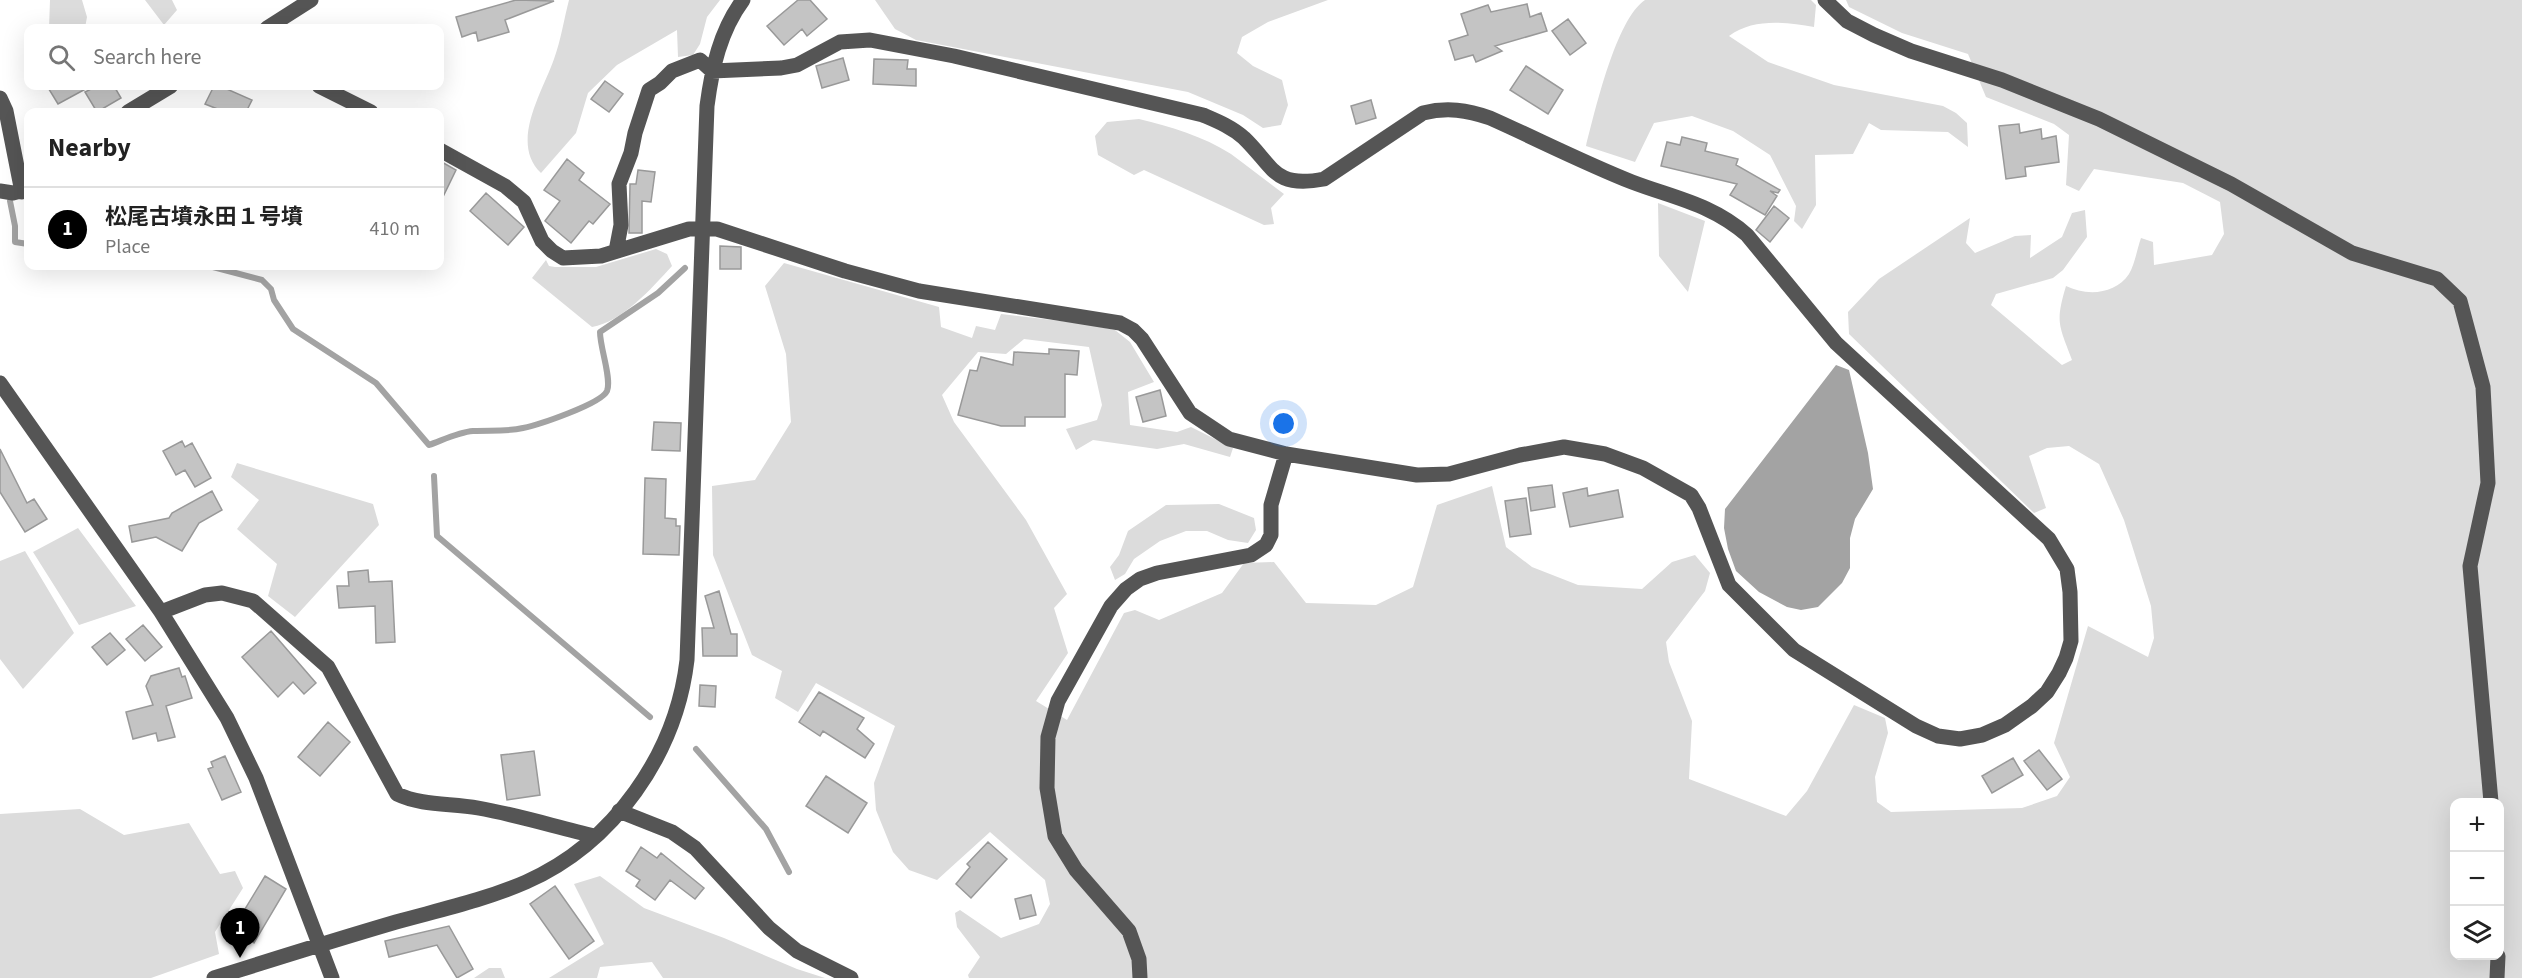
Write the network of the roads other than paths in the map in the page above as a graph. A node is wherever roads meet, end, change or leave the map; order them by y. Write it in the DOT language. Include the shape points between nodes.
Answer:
graph roads {
  1 [pos="311,0"];
  2 [pos="743,0"];
  3 [pos="1826,0"];
  4 [pos="273,24"];
  5 [pos="712,71"];
  6 [pos="164,90"];
  7 [pos="327,90"];
  8 [pos="0,98"];
  9 [pos="135,108"];
  10 [pos="363,108"];
  11 [pos="444,152"];
  12 [pos="24,186"];
  13 [pos="24,190"];
  14 [pos="0,191"];
  15 [pos="702,227"];
  16 [pos="616,251"];
  17 [pos="0,382"];
  18 [pos="1287,454"];
  19 [pos="161,612"];
  20 [pos="2491,798"];
  21 [pos="619,811"];
  22 [pos="595,836"];
  23 [pos="320,945"];
  24 [pos="2498,960"];
  25 [pos="214,978"];
  26 [pos="332,978"];
  27 [pos="851,978"];
  28 [pos="1140,978"];
  29 [pos="2498,978"];
  1 -- 4 [label="street"];
  2 -- 5 [label="street" via="732,15"];
  3 -- 20 [label="street" via="1847,21 1874,35 2099,119 2231,184 2352,253 2437,279 2460,301 2483,387 2488,483 2469,566"];
  5 -- 15 [label="street"];
  5 -- 16 [label="street" via="700,60 672,71 649,90 619,184 621,225"];
  5 -- 18 [label="street" via="797,65 840,42 870,40 1203,115 1243,137 1271,170 1290,181 1307,182 1324,179 1423,113 1467,110 1630,182 1713,210 1747,235 1836,343 2049,539 2067,569 2071,641 2059,673 2032,706 1982,735 1960,739 1938,736 1794,650 1729,585 1691,495 1643,468 1605,454 1564,447 1449,474 1417,475"];
  6 -- 9 [label="street"];
  7 -- 10 [label="street"];
  8 -- 12 [label="street"];
  11 -- 16 [label="street" via="518,196 542,241 563,258"];
  13 -- 14 [label="street"];
  15 -- 16 [label="street"];
  15 -- 18 [label="street" via="919,291 1120,323 1142,339 1190,413 1229,439"];
  15 -- 21 [label="street" via="684,687 660,752 637,792"];
  17 -- 19 [label="street"];
  18 -- 28 [label="street" via="1271,505 1271,535 1266,545 1251,555 1157,573 1126,588 1111,606 1058,701 1048,737 1047,788 1055,836 1076,870 1129,931 1139,959"];
  19 -- 22 [label="street" via="205,595 222,593 253,602 328,667 397,794 409,800 516,815"];
  19 -- 23 [label="street" via="240,742"];
  21 -- 22 [label="street"];
  21 -- 27 [label="street" via="672,832 695,848 769,927 798,951"];
  22 -- 23 [label="street" via="565,860 525,882"];
  23 -- 25 [label="street"];
  23 -- 26 [label="street"];
  24 -- 29 [label="street"];
}
